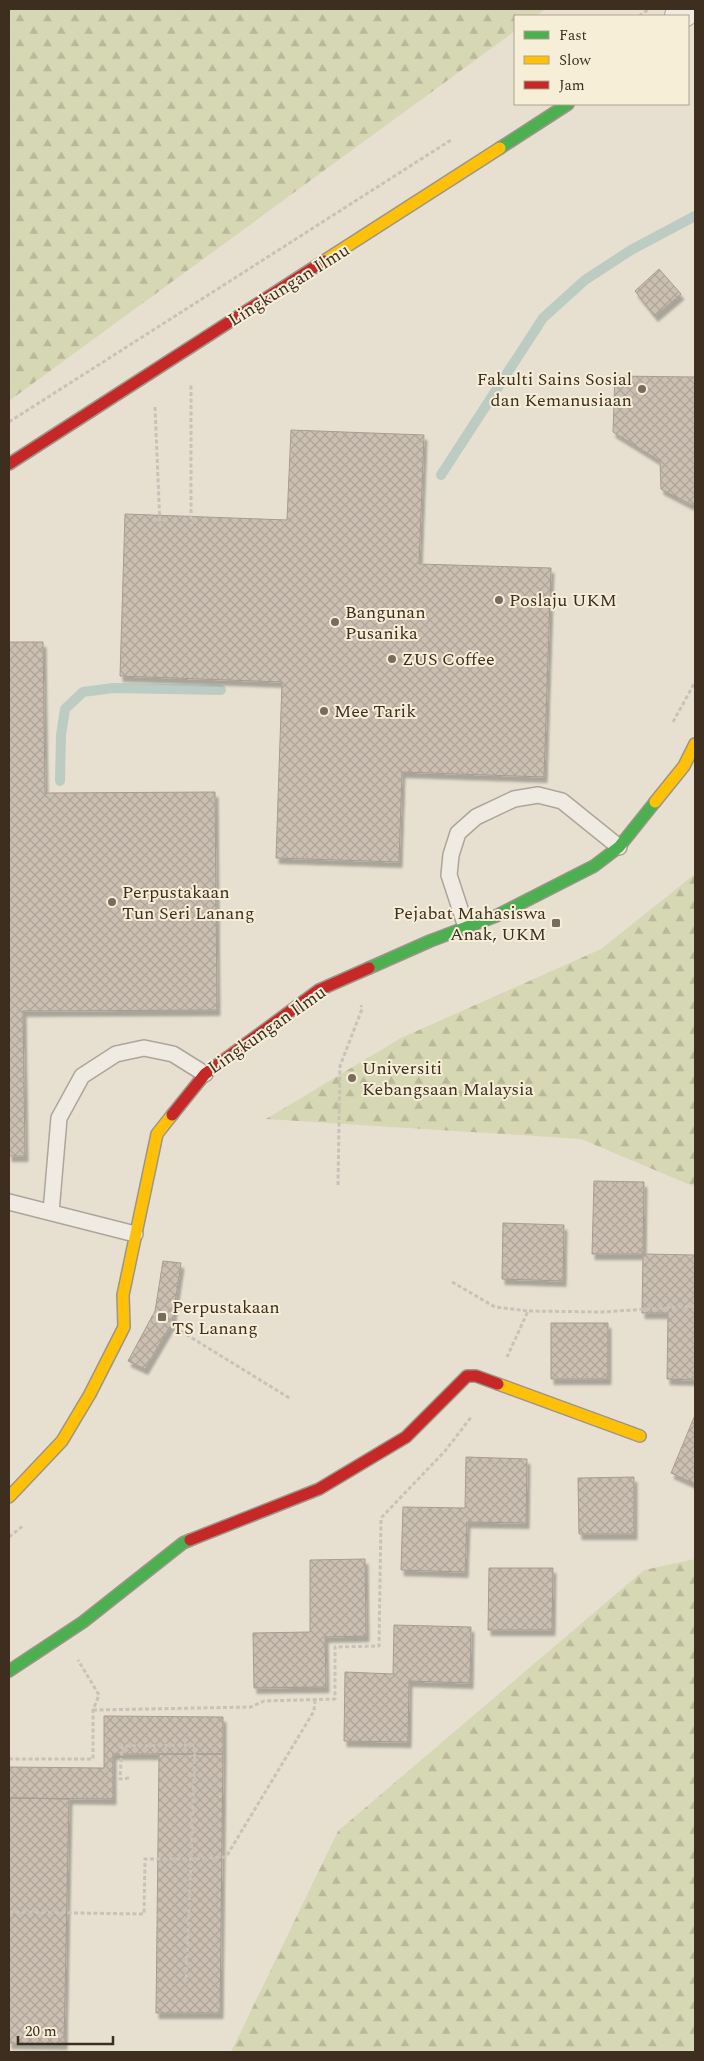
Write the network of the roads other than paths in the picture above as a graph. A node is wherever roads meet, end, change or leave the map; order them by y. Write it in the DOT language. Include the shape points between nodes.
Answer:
graph roads {
  1 [pos="566,105"];
  2 [pos="9,464"];
  3 [pos="695,744"];
  4 [pos="619,847"];
  5 [pos="466,927"];
  6 [pos="205,1074"];
  7 [pos="9,1202"];
  8 [pos="51,1212"];
  9 [pos="135,1234"];
  10 [pos="640,1436"];
  11 [pos="9,1497"];
  12 [pos="9,1671"];
  1 -- 2 [label="street, Lingkungan Ilmu"];
  3 -- 4 [label="street, Lingkungan Ilmu" via="684,766"];
  4 -- 5 [label="street, Lingkungan Ilmu" via="566,882"];
  4 -- 5 [label="lane" via="562,801 538,795 514,799 476,817 458,833 449,875"];
  5 -- 6 [label="street, Lingkungan Ilmu" via="319,990"];
  6 -- 8 [label="lane" via="173,1054 144,1048 116,1054 82,1076 59,1118"];
  6 -- 9 [label="street, Lingkungan Ilmu" via="157,1134"];
  7 -- 8 [label="lane"];
  8 -- 9 [label="lane"];
  9 -- 11 [label="street, Lingkungan Ilmu" via="122,1295 124,1327 62,1441"];
  10 -- 12 [label="street" via="476,1376 467,1376 406,1437 327,1484 183,1543 63,1635"];
}
